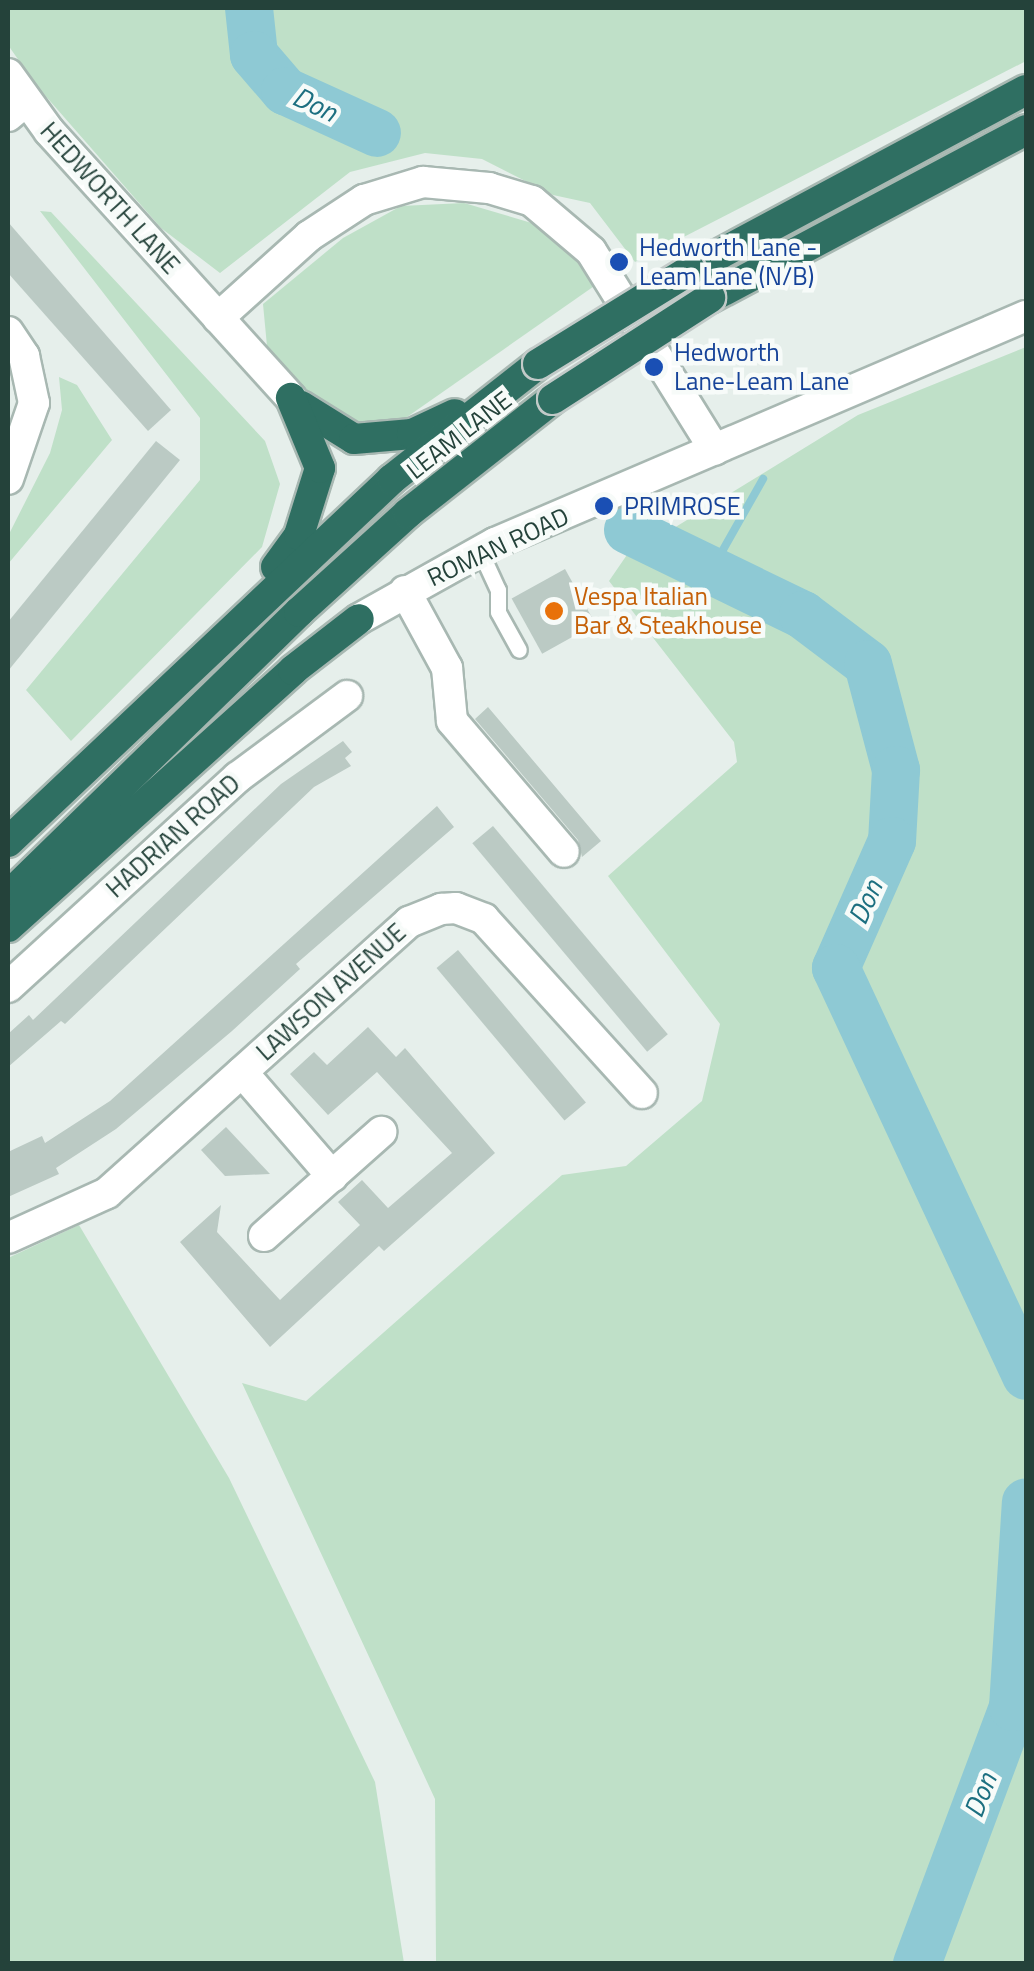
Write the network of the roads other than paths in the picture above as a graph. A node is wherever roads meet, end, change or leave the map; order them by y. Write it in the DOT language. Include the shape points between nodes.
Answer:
graph roads {
  1 [pos="8,74"];
  2 [pos="1026,90"];
  3 [pos="17,109"];
  4 [pos="1026,130"];
  5 [pos="1026,316"];
  6 [pos="218,318"];
  7 [pos="8,332"];
  8 [pos="503,391"];
  9 [pos="291,398"];
  10 [pos="715,450"];
  11 [pos="8,478"];
  12 [pos="480,552"];
  13 [pos="406,591"];
  14 [pos="241,617"];
  15 [pos="359,619"];
  16 [pos="519,650"];
  17 [pos="347,696"];
  18 [pos="8,842"];
  19 [pos="564,852"];
  20 [pos="8,896"];
  21 [pos="8,927"];
  22 [pos="8,987"];
  23 [pos="242,1072"];
  24 [pos="642,1093"];
  25 [pos="380,1132"];
  26 [pos="332,1176"];
  27 [pos="264,1236"];
  28 [pos="8,1238"];
  1 -- 3 [label="street, HEDWORTH LANE"];
  2 -- 8 [label="highway, LEAM LANE, bridge" via="690,270"];
  3 -- 6 [label="street, HEDWORTH LANE"];
  4 -- 20 [label="highway, LEAM LANE, bridge" via="710,298 553,399 408,513 299,612"];
  5 -- 10 [label="street, ROMAN ROAD"];
  6 -- 9 [label="street, HEDWORTH LANE"];
  6 -- 10 [label="street" via="335,214 364,200 423,182 489,188 532,202 591,251"];
  7 -- 11 [label="street" via="24,356 34,403"];
  8 -- 9 [label="highway" via="412,434 374,440 338,433"];
  8 -- 14 [label="highway, LEAM LANE" via="392,479"];
  9 -- 14 [label="highway" via="316,448 318,490 300,534"];
  10 -- 12 [label="street, ROMAN ROAD"];
  12 -- 13 [label="street, ROMAN ROAD"];
  12 -- 16 [label="lane" via="498,590 498,612"];
  13 -- 15 [label="street, ROMAN ROAD"];
  13 -- 19 [label="street" via="448,668 452,722"];
  14 -- 18 [label="highway, LEAM LANE"];
  15 -- 21 [label="highway" via="293,670"];
  17 -- 22 [label="street, HADRIAN ROAD" via="238,776"];
  23 -- 24 [label="street, LAWSON AVENUE" via="408,922 456,908 484,920"];
  23 -- 26 [label="street, LAWSON AVENUE"];
  23 -- 28 [label="street, LAWSON AVENUE" via="108,1193"];
  25 -- 26 [label="street"];
  26 -- 27 [label="street"];
}
